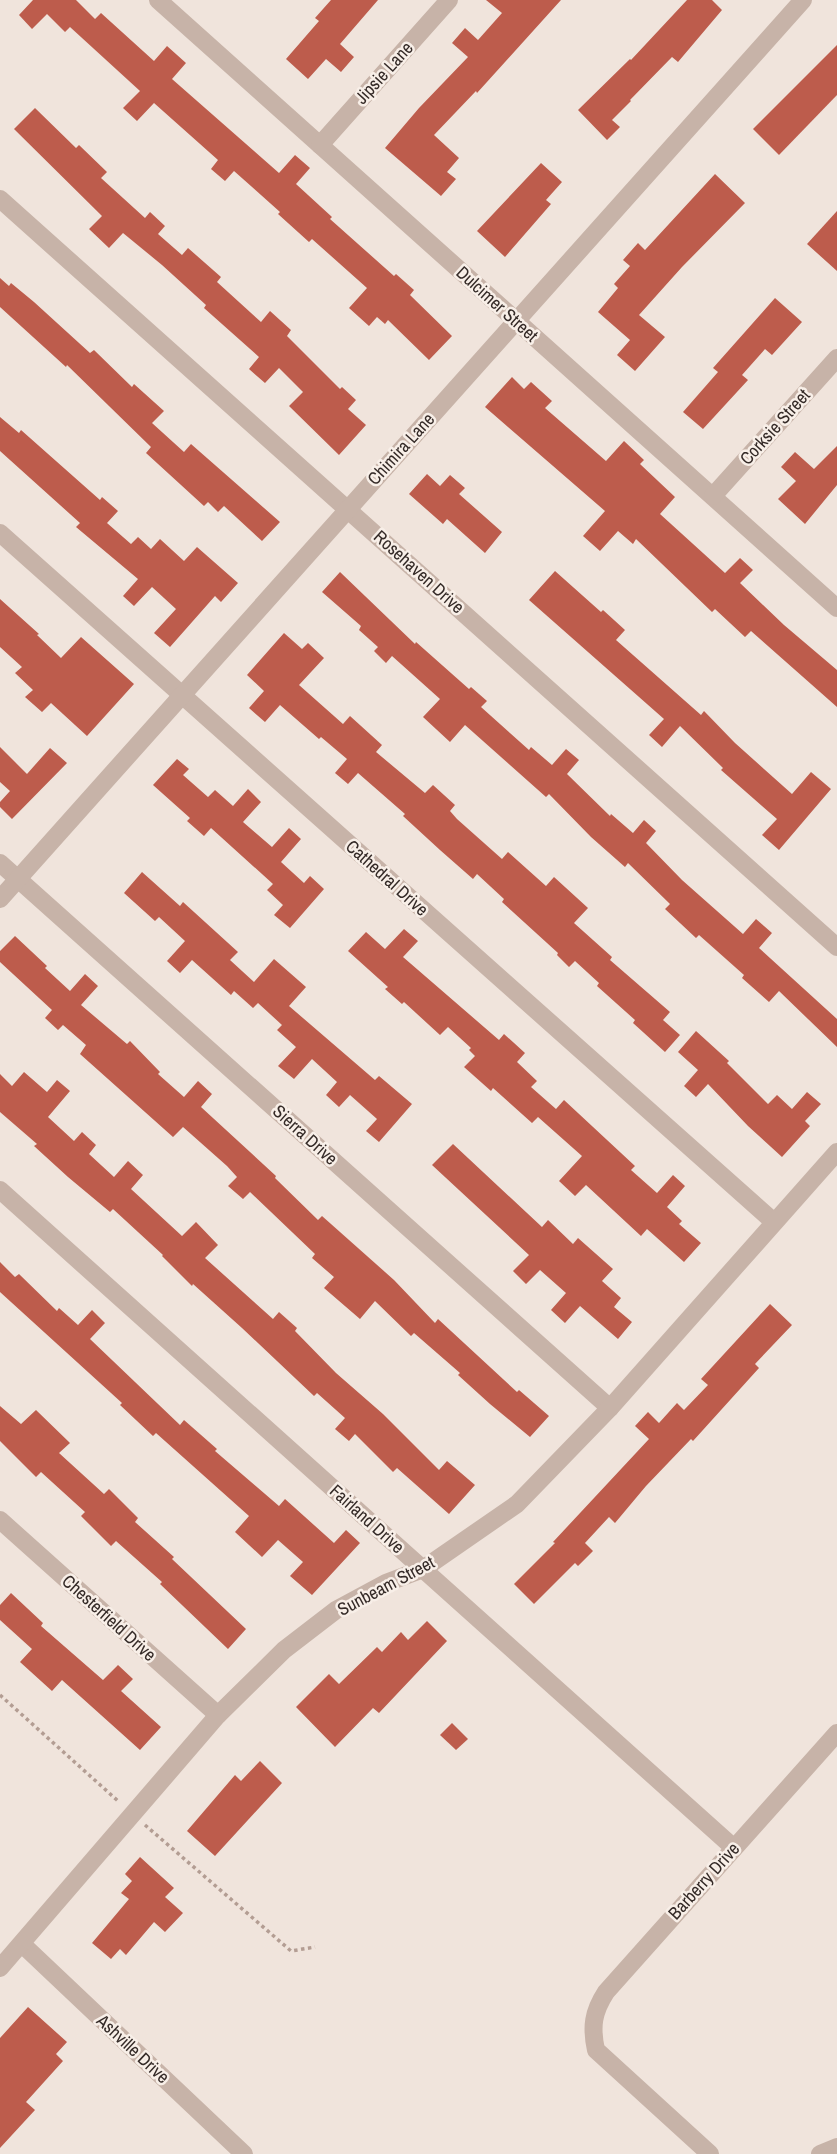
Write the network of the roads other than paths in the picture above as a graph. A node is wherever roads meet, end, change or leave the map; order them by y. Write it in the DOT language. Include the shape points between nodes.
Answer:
graph roads {
  1 [pos="158,0"];
  2 [pos="449,0"];
  3 [pos="803,0"];
  4 [pos="320,145"];
  5 [pos="0,199"];
  6 [pos="517,321"];
  7 [pos="837,358"];
  8 [pos="713,496"];
  9 [pos="348,508"];
  10 [pos="0,533"];
  11 [pos="837,608"];
  12 [pos="181,695"];
  13 [pos="0,863"];
  14 [pos="18,879"];
  15 [pos="0,899"];
  16 [pos="837,947"];
  17 [pos="837,1152"];
  18 [pos="0,1190"];
  19 [pos="774,1222"];
  20 [pos="610,1408"];
  21 [pos="0,1520"];
  22 [pos="423,1569"];
  23 [pos="218,1715"];
  24 [pos="837,1733"];
  25 [pos="734,1848"];
  26 [pos="22,1944"];
  27 [pos="0,1968"];
  28 [pos="837,2147"];
  29 [pos="244,2154"];
  30 [pos="710,2154"];
  31 [pos="820,2154"];
  1 -- 4 [label="street, Dulcimer Street"];
  2 -- 4 [label="street, Jipsie Lane"];
  3 -- 6 [label="street, Chimira Lane"];
  4 -- 6 [label="street, Dulcimer Street"];
  5 -- 9 [label="street, Rosehaven Drive"];
  6 -- 8 [label="street, Dulcimer Street"];
  6 -- 9 [label="street, Chimira Lane"];
  7 -- 8 [label="street, Corksie Street"];
  8 -- 11 [label="street, Dulcimer Street"];
  9 -- 12 [label="street, Chimira Lane"];
  9 -- 16 [label="street, Rosehaven Drive"];
  10 -- 12 [label="street, Cathedral Drive"];
  12 -- 14 [label="street, Chimira Lane"];
  12 -- 19 [label="street, Cathedral Drive"];
  13 -- 14 [label="street, Sierra Drive"];
  14 -- 15 [label="street, Chimira Lane"];
  14 -- 20 [label="street, Sierra Drive"];
  17 -- 19 [label="street, Sunbeam Street"];
  18 -- 22 [label="street, Fairland Drive"];
  19 -- 20 [label="street, Sunbeam Street"];
  20 -- 22 [label="street, Sunbeam Street" via="517,1504"];
  21 -- 23 [label="street, Chesterfield Drive"];
  22 -- 23 [label="street, Sunbeam Street" via="336,1610 284,1650"];
  22 -- 25 [label="street, Fairland Drive"];
  23 -- 26 [label="street, Sunbeam Street"];
  24 -- 25 [label="street, Barberry Drive"];
  25 -- 30 [label="street, Barberry Drive" via="606,1992 592,2023 593,2040 601,2056"];
  26 -- 27 [label="street, Sunbeam Street"];
  26 -- 29 [label="street, Ashville Drive"];
  28 -- 31 [label="street"];
}
